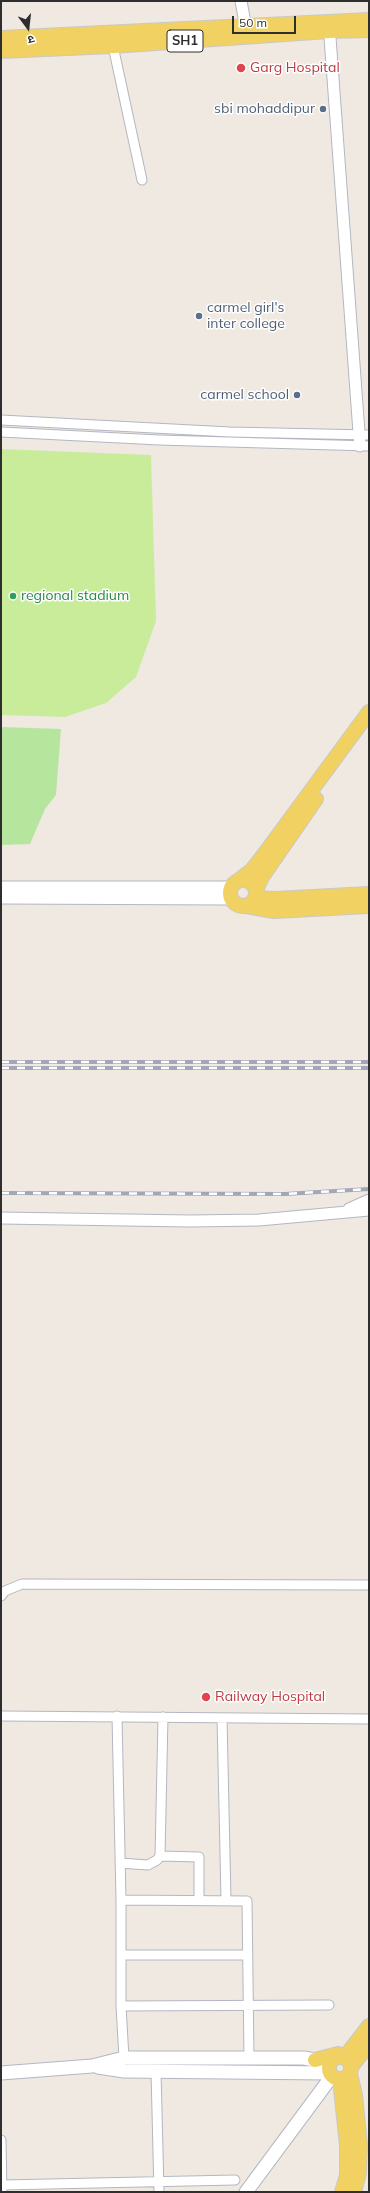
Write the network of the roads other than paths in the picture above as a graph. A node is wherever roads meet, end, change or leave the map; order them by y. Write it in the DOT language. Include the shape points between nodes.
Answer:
graph roads {
  1 [pos="241,1"];
  2 [pos="369,20"];
  3 [pos="329,26"];
  4 [pos="369,30"];
  5 [pos="246,31"];
  6 [pos="1,38"];
  7 [pos="113,46"];
  8 [pos="1,51"];
  9 [pos="142,180"];
  10 [pos="1,420"];
  11 [pos="33,422"];
  12 [pos="1,432"];
  13 [pos="33,434"];
  14 [pos="364,435"];
  15 [pos="364,446"];
  16 [pos="369,712"];
  17 [pos="369,726"];
  18 [pos="1,888"];
  19 [pos="233,889"];
  20 [pos="369,894"];
  21 [pos="1,897"];
  22 [pos="252,898"];
  23 [pos="369,906"];
  24 [pos="369,1200"];
  25 [pos="347,1210"];
  26 [pos="369,1210"];
  27 [pos="1,1218"];
  28 [pos="369,1585"];
  29 [pos="5,1589"];
  30 [pos="1,1596"];
  31 [pos="1,1716"];
  32 [pos="117,1716"];
  33 [pos="163,1718"];
  34 [pos="222,1718"];
  35 [pos="369,1719"];
  36 [pos="160,1856"];
  37 [pos="120,1863"];
  38 [pos="121,1900"];
  39 [pos="199,1900"];
  40 [pos="226,1900"];
  41 [pos="121,1955"];
  42 [pos="248,1955"];
  43 [pos="248,2005"];
  44 [pos="329,2005"];
  45 [pos="121,2006"];
  46 [pos="369,2026"];
  47 [pos="124,2058"];
  48 [pos="249,2058"];
  49 [pos="343,2063"];
  50 [pos="92,2066"];
  51 [pos="156,2071"];
  52 [pos="1,2073"];
  53 [pos="320,2093"];
  54 [pos="1,2140"];
  55 [pos="1,2156"];
  56 [pos="235,2180"];
  57 [pos="159,2182"];
  58 [pos="2,2189"];
  59 [pos="159,2192"];
  60 [pos="246,2192"];
  61 [pos="342,2192"];
  62 [pos="354,2192"];
  1 -- 5 [label="street"];
  2 -- 3 [label="main road, SH1"];
  3 -- 4 [label="main road, SH1"];
  3 -- 5 [label="main road, SH1"];
  3 -- 14 [label="street"];
  5 -- 6 [label="main road, SH1"];
  5 -- 7 [label="main road, SH1"];
  7 -- 8 [label="main road, SH1"];
  7 -- 9 [label="street"];
  10 -- 11 [label="street"];
  11 -- 13 [label="street"];
  11 -- 14 [label="street" via="230,432"];
  12 -- 13 [label="street"];
  13 -- 15 [label="street"];
  14 -- 15 [label="street"];
  16 -- 19 [label="main road" via="263,856"];
  17 -- 22 [label="main road" via="262,877"];
  18 -- 19 [label="main road"];
  19 -- 21 [label="main road"];
  19 -- 22 [label="main road" via="239,906"];
  19 -- 22 [label="main road" via="246,880 253,884"];
  20 -- 22 [label="main road"];
  22 -- 23 [label="main road" via="274,911"];
  24 -- 25 [label="street"];
  25 -- 26 [label="street"];
  25 -- 27 [label="street" via="251,1220"];
  28 -- 29 [label="street" via="22,1584"];
  29 -- 30 [label="street"];
  31 -- 32 [label="street"];
  32 -- 33 [label="street"];
  32 -- 37 [label="street"];
  33 -- 34 [label="street"];
  33 -- 36 [label="street"];
  34 -- 35 [label="street"];
  34 -- 40 [label="street"];
  36 -- 37 [label="street" via="148,1865"];
  36 -- 39 [label="street" via="199,1857"];
  37 -- 38 [label="street"];
  38 -- 39 [label="street"];
  38 -- 41 [label="street"];
  39 -- 40 [label="street"];
  40 -- 42 [label="street" via="247,1901"];
  41 -- 42 [label="street"];
  41 -- 45 [label="street"];
  42 -- 43 [label="street"];
  43 -- 44 [label="street"];
  43 -- 45 [label="street"];
  43 -- 48 [label="street"];
  45 -- 47 [label="street"];
  46 -- 49 [label="main road"];
  47 -- 48 [label="main road"];
  47 -- 50 [label="main road"];
  48 -- 49 [label="main road" via="304,2058"];
  49 -- 51 [label="main road"];
  49 -- 53 [label="main road"];
  49 -- 53 [label="main road" via="316,2078"];
  49 -- 61 [label="main road" via="347,2175"];
  49 -- 62 [label="main road" via="355,2095 360,2132 360,2158"];
  50 -- 51 [label="main road" via="124,2071"];
  50 -- 52 [label="main road"];
  51 -- 57 [label="street"];
  53 -- 60 [label="main road"];
  54 -- 55 [label="street"];
  55 -- 58 [label="street"];
  56 -- 57 [label="street"];
  57 -- 58 [label="street"];
  57 -- 59 [label="street"];
}
